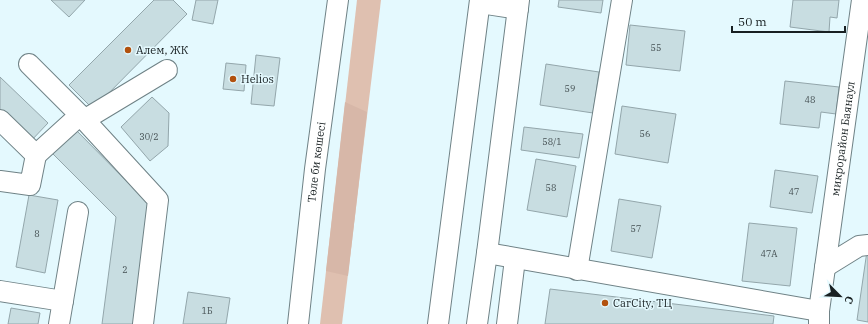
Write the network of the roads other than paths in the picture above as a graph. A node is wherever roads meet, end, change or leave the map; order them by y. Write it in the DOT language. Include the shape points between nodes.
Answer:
graph roads {
  1 [pos="338,0"];
  2 [pos="622,0"];
  3 [pos="862,0"];
  4 [pos="480,1"];
  5 [pos="518,4"];
  6 [pos="29,64"];
  7 [pos="167,70"];
  8 [pos="82,118"];
  9 [pos="0,120"];
  10 [pos="36,155"];
  11 [pos="0,181"];
  12 [pos="78,212"];
  13 [pos="868,245"];
  14 [pos="487,253"];
  15 [pos="515,259"];
  16 [pos="577,270"];
  17 [pos="824,272"];
  18 [pos="0,291"];
  19 [pos="63,301"];
  20 [pos="791,315"];
  21 [pos="819,318"];
  22 [pos="59,324"];
  23 [pos="143,324"];
  24 [pos="298,324"];
  25 [pos="438,324"];
  26 [pos="477,324"];
  27 [pos="507,324"];
  1 -- 24 [label="street, Төле би көшесі" via="315,169"];
  2 -- 16 [label="street"];
  3 -- 17 [label="street, микрорайон Баянаул"];
  4 -- 5 [label="street"];
  4 -- 25 [label="street"];
  5 -- 14 [label="street"];
  6 -- 8 [label="street"];
  7 -- 8 [label="street"];
  8 -- 10 [label="street"];
  8 -- 23 [label="street" via="158,200"];
  9 -- 10 [label="street"];
  10 -- 11 [label="street" via="30,185"];
  12 -- 19 [label="street"];
  13 -- 17 [label="street" via="859,246"];
  14 -- 15 [label="street"];
  14 -- 26 [label="street"];
  15 -- 16 [label="street"];
  15 -- 27 [label="street"];
  16 -- 20 [label="street"];
  17 -- 21 [label="street, микрорайон Баянаул"];
  18 -- 19 [label="street"];
  19 -- 22 [label="street"];
  20 -- 21 [label="street"];
}
